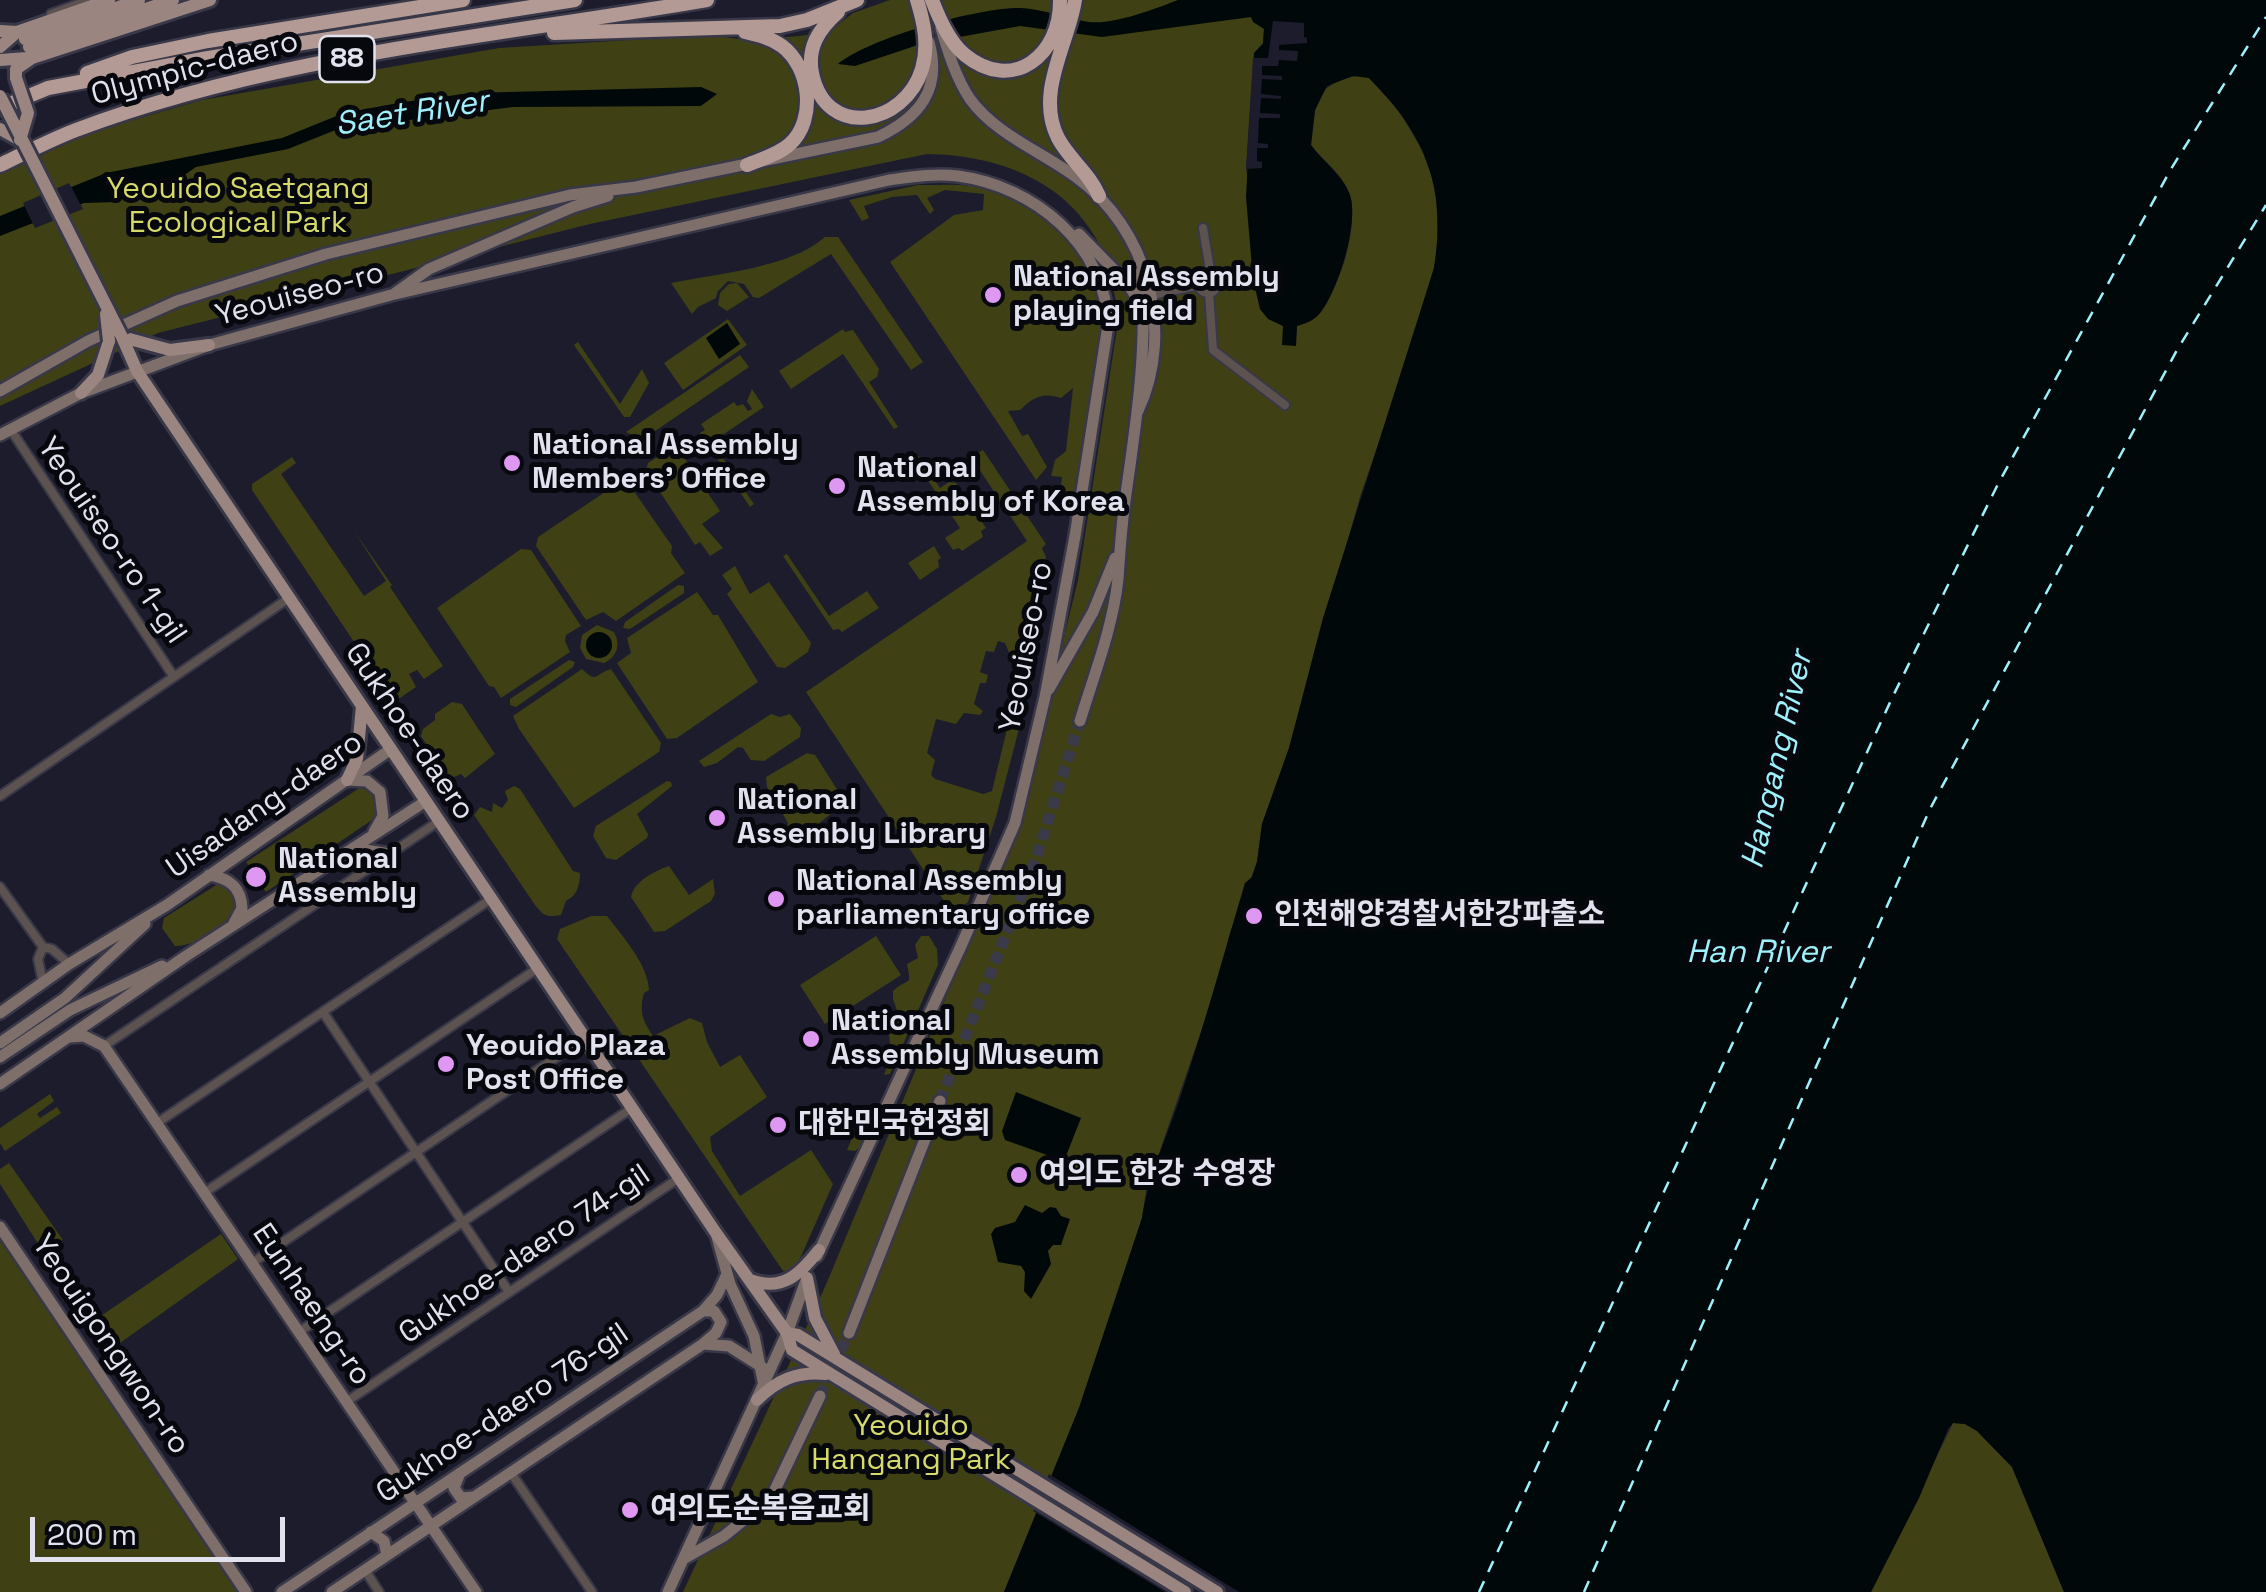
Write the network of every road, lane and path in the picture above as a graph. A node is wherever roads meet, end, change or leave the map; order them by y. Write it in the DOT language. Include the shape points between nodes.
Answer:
graph roads {
  1 [pos="89,0"];
  2 [pos="108,0"];
  3 [pos="138,0"];
  4 [pos="173,0"];
  5 [pos="210,0"];
  6 [pos="463,0"];
  7 [pos="574,0"];
  8 [pos="707,0"];
  9 [pos="1067,1"];
  10 [pos="854,2"];
  11 [pos="926,4"];
  12 [pos="720,27"];
  13 [pos="0,28"];
  14 [pos="498,35"];
  15 [pos="1058,43"];
  16 [pos="26,44"];
  17 [pos="0,47"];
  18 [pos="956,55"];
  19 [pos="0,60"];
  20 [pos="929,62"];
  21 [pos="48,88"];
  22 [pos="0,96"];
  23 [pos="0,108"];
  24 [pos="0,129"];
  25 [pos="20,140"];
  26 [pos="0,165"];
  27 [pos="747,165"];
  28 [pos="636,187"];
  29 [pos="1100,196"];
  30 [pos="1047,212"];
  31 [pos="1202,228"];
  32 [pos="454,259"];
  33 [pos="1139,259"];
  34 [pos="1202,281"];
  35 [pos="437,286"];
  36 [pos="1209,292"];
  37 [pos="1157,294"];
  38 [pos="392,296"];
  39 [pos="1144,310"];
  40 [pos="115,339"];
  41 [pos="208,345"];
  42 [pos="137,371"];
  43 [pos="0,391"];
  44 [pos="82,393"];
  45 [pos="1285,406"];
  46 [pos="1138,411"];
  47 [pos="5,433"];
  48 [pos="1117,554"];
  49 [pos="290,598"];
  50 [pos="174,677"];
  51 [pos="1045,696"];
  52 [pos="362,706"];
  53 [pos="1080,721"];
  54 [pos="391,750"];
  55 [pos="347,780"];
  56 [pos="0,796"];
  57 [pos="426,801"];
  58 [pos="440,821"];
  59 [pos="372,836"];
  60 [pos="353,848"];
  61 [pos="390,854"];
  62 [pos="209,875"];
  63 [pos="0,888"];
  64 [pos="491,899"];
  65 [pos="167,904"];
  66 [pos="232,926"];
  67 [pos="42,945"];
  68 [pos="186,956"];
  69 [pos="69,964"];
  70 [pos="538,968"];
  71 [pos="44,983"];
  72 [pos="107,1012"];
  73 [pos="323,1012"];
  74 [pos="0,1013"];
  75 [pos="70,1037"];
  76 [pos="585,1038"];
  77 [pos="0,1043"];
  78 [pos="104,1046"];
  79 [pos="0,1057"];
  80 [pos="369,1082"];
  81 [pos="0,1084"];
  82 [pos="940,1101"];
  83 [pos="632,1108"];
  84 [pos="157,1124"];
  85 [pos="416,1152"];
  86 [pos="679,1178"];
  87 [pos="204,1193"];
  88 [pos="462,1222"];
  89 [pos="0,1226"];
  90 [pos="716,1233"];
  91 [pos="819,1250"];
  92 [pos="252,1264"];
  93 [pos="727,1274"];
  94 [pos="807,1278"];
  95 [pos="750,1280"];
  96 [pos="509,1292"];
  97 [pos="703,1311"];
  98 [pos="299,1332"];
  99 [pos="787,1333"];
  100 [pos="848,1333"];
  101 [pos="703,1344"];
  102 [pos="835,1356"];
  103 [pos="762,1367"];
  104 [pos="834,1375"];
  105 [pos="764,1385"];
  106 [pos="820,1396"];
  107 [pos="756,1400"];
  108 [pos="346,1402"];
  109 [pos="511,1472"];
  110 [pos="460,1473"];
  111 [pos="478,1495"];
  112 [pos="415,1503"];
  113 [pos="431,1526"];
  114 [pos="371,1532"];
  115 [pos="387,1556"];
  116 [pos="685,1558"];
  117 [pos="365,1570"];
  118 [pos="246,1592"];
  119 [pos="282,1592"];
  120 [pos="332,1592"];
  121 [pos="379,1592"];
  122 [pos="476,1592"];
  123 [pos="592,1592"];
  124 [pos="668,1592"];
  125 [pos="1186,1592"];
  126 [pos="1217,1592"];
  1 -- 13 [label="street"];
  2 -- 16 [label="main road"];
  3 -- 16 [label="main road"];
  4 -- 16 [label="main road"];
  5 -- 16 [label="main road"];
  6 -- 21 [label="highway" via="208,40 132,57"];
  7 -- 21 [label="highway, Olympic-daero / 88"];
  8 -- 14 [label="highway, Olympic-daero / 88"];
  9 -- 15 [label="highway"];
  10 -- 12 [label="highway" via="780,26"];
  10 -- 20 [label="highway" via="824,26 810,56 815,85 832,111 864,118 888,110"];
  11 -- 18 [label="highway"];
  11 -- 20 [label="highway"];
  12 -- 14 [label="highway"];
  12 -- 27 [label="highway" via="782,46 802,72 807,94 791,144"];
  13 -- 16 [label="main road"];
  14 -- 26 [label="highway, Olympic-daero / 88" via="232,82 72,132"];
  15 -- 18 [label="highway" via="1018,70"];
  15 -- 29 [label="highway" via="1051,115 1056,135"];
  16 -- 17 [label="main road"];
  16 -- 19 [label="main road"];
  16 -- 25 [label="main road, bridge" via="16,69 28,113"];
  18 -- 29 [label="main road" via="971,100 989,119"];
  20 -- 27 [label="main road" via="924,100 901,126"];
  21 -- 23 [label="highway, Olympic-daero / 88"];
  22 -- 25 [label="main road, Gukhoe-daero, bridge"];
  24 -- 25 [label="main road"];
  25 -- 40 [label="main road, Gukhoe-daero, bridge" via="104,302"];
  27 -- 28 [label="main road"];
  28 -- 32 [label="main road"];
  28 -- 43 [label="main road" via="440,225 177,301"];
  29 -- 33 [label="main road" via="1120,218"];
  30 -- 35 [label="main road, Yeouiseo-ro" via="995,184 913,177"];
  30 -- 39 [label="main road" via="1094,248"];
  30 -- 51 [label="main road, Yeouiseo-ro" via="1097,271 1108,325"];
  31 -- 34 [label="street"];
  32 -- 35 [label="main road" via="436,273"];
  32 -- 38 [label="main road"];
  33 -- 37 [label="main road"];
  33 -- 39 [label="main road"];
  34 -- 36 [label="street"];
  34 -- 36 [label="street" via="1216,284"];
  34 -- 37 [label="street"];
  35 -- 38 [label="main road, Yeouiseo-ro"];
  36 -- 45 [label="street" via="1214,350"];
  37 -- 46 [label="main road"];
  38 -- 41 [label="main road, Yeouiseo-ro"];
  39 -- 46 [label="main road"];
  40 -- 41 [label="main road" via="170,350"];
  40 -- 42 [label="main road, Gukhoe-daero"];
  40 -- 44 [label="main road"];
  41 -- 42 [label="main road, Yeouiseo-ro"];
  42 -- 44 [label="main road, Yeouiseo-ro"];
  42 -- 49 [label="main road, Gukhoe-daero"];
  44 -- 47 [label="main road, Yeouiseo-ro"];
  46 -- 48 [label="main road"];
  47 -- 50 [label="street, Yeouiseo-ro 1-gil"];
  48 -- 51 [label="main road"];
  48 -- 53 [label="main road" via="1114,599"];
  49 -- 50 [label="street"];
  49 -- 52 [label="main road, Gukhoe-daero"];
  50 -- 56 [label="street"];
  51 -- 91 [label="main road, Yeouiseo-ro" via="1015,822"];
  52 -- 54 [label="main road, Gukhoe-daero"];
  52 -- 55 [label="main road" via="357,759"];
  54 -- 55 [label="main road, Uisadang-daero"];
  54 -- 57 [label="main road, Gukhoe-daero"];
  55 -- 59 [label="main road" via="380,792 383,816"];
  55 -- 62 [label="main road, Uisadang-daero"];
  57 -- 58 [label="main road, Gukhoe-daero"];
  57 -- 59 [label="main road"];
  58 -- 61 [label="street"];
  58 -- 64 [label="main road, Gukhoe-daero"];
  59 -- 60 [label="main road"];
  60 -- 61 [label="main road"];
  60 -- 66 [label="main road"];
  61 -- 78 [label="street"];
  62 -- 65 [label="main road, Uisadang-daero"];
  62 -- 66 [label="main road" via="230,882 242,899"];
  63 -- 67 [label="street"];
  64 -- 70 [label="main road, Gukhoe-daero"];
  64 -- 73 [label="street"];
  65 -- 69 [label="main road, Uisadang-daero"];
  65 -- 77 [label="main road, Uisadang-daero" via="65,998"];
  66 -- 68 [label="main road"];
  67 -- 69 [label="street"];
  67 -- 71 [label="street"];
  68 -- 72 [label="main road"];
  68 -- 79 [label="main road" via="70,1010"];
  69 -- 71 [label="main road, Uisadang-daero"];
  70 -- 76 [label="main road, Gukhoe-daero"];
  70 -- 80 [label="street"];
  71 -- 74 [label="main road, Uisadang-daero"];
  72 -- 75 [label="main road"];
  72 -- 78 [label="main road"];
  73 -- 80 [label="street"];
  73 -- 84 [label="street"];
  75 -- 78 [label="main road"];
  75 -- 81 [label="main road"];
  76 -- 83 [label="main road, Gukhoe-daero"];
  76 -- 85 [label="street"];
  78 -- 84 [label="main road, Eunhaeng-ro"];
  80 -- 85 [label="street"];
  80 -- 87 [label="street"];
  82 -- 100 [label="main road"];
  83 -- 86 [label="main road, Gukhoe-daero"];
  83 -- 88 [label="street"];
  84 -- 87 [label="main road, Eunhaeng-ro"];
  85 -- 88 [label="street"];
  85 -- 92 [label="street"];
  86 -- 90 [label="main road, Gukhoe-daero"];
  86 -- 96 [label="street, Gukhoe-daero 74-gil"];
  87 -- 92 [label="main road, Eunhaeng-ro"];
  88 -- 96 [label="street"];
  88 -- 98 [label="street"];
  89 -- 118 [label="main road, Yeouigongwon-ro"];
  90 -- 93 [label="main road"];
  90 -- 95 [label="main road, Gukhoe-daero"];
  91 -- 94 [label="main road, Yeouiseo-ro"];
  91 -- 95 [label="main road" via="789,1282"];
  92 -- 98 [label="main road, Eunhaeng-ro"];
  93 -- 97 [label="main road, Gukhoe-daero 76-gil"];
  93 -- 103 [label="main road"];
  94 -- 99 [label="main road, Yeouiseo-ro"];
  94 -- 102 [label="main road" via="815,1318"];
  95 -- 99 [label="main road, Gukhoe-daero"];
  96 -- 108 [label="street, Gukhoe-daero 74-gil"];
  97 -- 101 [label="main road" via="714,1311 721,1322"];
  97 -- 110 [label="main road, Gukhoe-daero 76-gil"];
  98 -- 108 [label="main road, Eunhaeng-ro"];
  99 -- 102 [label="main road, Gukhoe-daero"];
  99 -- 104 [label="main road, Gukhoe-daero" via="792,1350"];
  99 -- 105 [label="main road, Yeouiseo-ro"];
  101 -- 103 [label="main road" via="729,1346"];
  101 -- 109 [label="main road, Gukhoe-daero 76-gil"];
  102 -- 126 [label="main road, Gukhoe-daero"];
  103 -- 105 [label="main road"];
  104 -- 107 [label="main road" via="791,1376"];
  104 -- 125 [label="main road, Gukhoe-daero"];
  105 -- 107 [label="main road, Yeouiseo-ro"];
  106 -- 116 [label="main road" via="771,1498"];
  107 -- 116 [label="main road, Yeouiseo-ro"];
  108 -- 112 [label="main road, Eunhaeng-ro"];
  109 -- 111 [label="main road, Gukhoe-daero 76-gil"];
  109 -- 123 [label="street"];
  110 -- 111 [label="main road" via="456,1494"];
  110 -- 112 [label="main road, Gukhoe-daero 76-gil"];
  111 -- 113 [label="main road, Gukhoe-daero 76-gil"];
  112 -- 113 [label="main road, Eunhaeng-ro"];
  112 -- 114 [label="main road, Gukhoe-daero 76-gil"];
  113 -- 115 [label="main road, Gukhoe-daero 76-gil"];
  113 -- 122 [label="main road, Eunhaeng-ro"];
  114 -- 115 [label="main road" via="387,1544"];
  114 -- 119 [label="main road, Gukhoe-daero 76-gil"];
  115 -- 117 [label="main road, Gukhoe-daero 76-gil"];
  116 -- 124 [label="main road, Yeouiseo-ro"];
  117 -- 120 [label="main road, Gukhoe-daero 76-gil"];
  117 -- 121 [label="street"];
}
